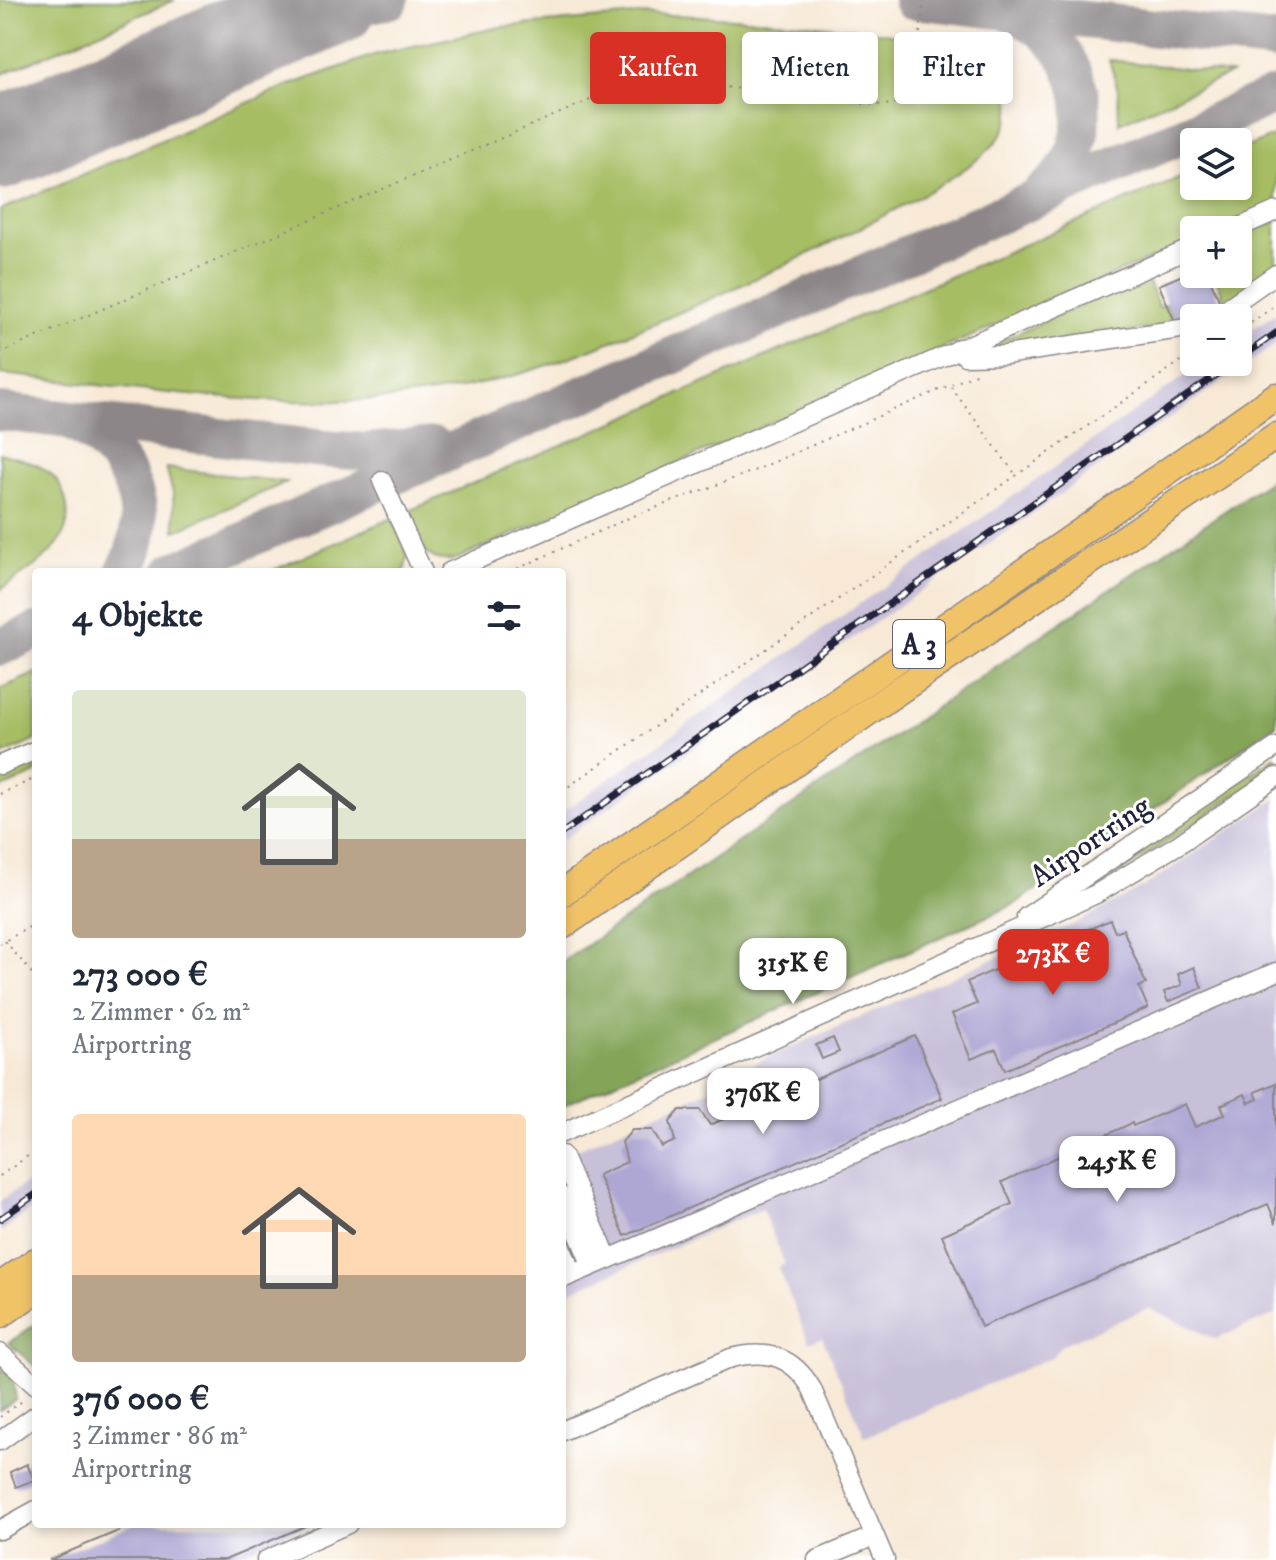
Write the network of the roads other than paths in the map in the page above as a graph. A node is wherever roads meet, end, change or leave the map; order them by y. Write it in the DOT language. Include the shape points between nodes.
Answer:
graph roads {
  1 [pos="1276,211"];
  2 [pos="1252,222"];
  3 [pos="1180,253"];
  4 [pos="1276,274"];
  5 [pos="1233,304"];
  6 [pos="1180,329"];
  7 [pos="959,348"];
  8 [pos="1276,396"];
  9 [pos="1276,436"];
  10 [pos="382,481"];
  11 [pos="421,568"];
  12 [pos="458,568"];
  13 [pos="1276,747"];
  14 [pos="32,752"];
  15 [pos="0,765"];
  16 [pos="1276,777"];
  17 [pos="566,890"];
  18 [pos="566,923"];
  19 [pos="928,970"];
  20 [pos="1276,972"];
  21 [pos="566,1131"];
  22 [pos="566,1164"];
  23 [pos="566,1207"];
  24 [pos="566,1228"];
  25 [pos="566,1252"];
  26 [pos="32,1264"];
  27 [pos="589,1267"];
  28 [pos="0,1286"];
  29 [pos="32,1293"];
  30 [pos="0,1315"];
  31 [pos="0,1353"];
  32 [pos="32,1383"];
  33 [pos="32,1418"];
  34 [pos="566,1429"];
  35 [pos="0,1441"];
  36 [pos="32,1512"];
  37 [pos="339,1528"];
  38 [pos="0,1530"];
  39 [pos="874,1536"];
  40 [pos="266,1560"];
  41 [pos="817,1560"];
  42 [pos="885,1560"];
  1 -- 2 [label="street"];
  3 -- 7 [label="street"];
  4 -- 5 [label="street"];
  6 -- 7 [label="street" via="1005,355 965,356"];
  7 -- 12 [label="street"];
  8 -- 17 [label="highway, A 3"];
  9 -- 18 [label="highway, A 3"];
  10 -- 11 [label="street"];
  13 -- 19 [label="street, Airportring" via="1070,889"];
  14 -- 15 [label="street"];
  16 -- 19 [label="street, Airportring" via="1096,894"];
  19 -- 21 [label="street, Airportring"];
  20 -- 27 [label="street"];
  22 -- 27 [label="street" via="572,1178 593,1197"];
  23 -- 27 [label="street"];
  24 -- 27 [label="street"];
  25 -- 27 [label="street"];
  26 -- 28 [label="highway"];
  29 -- 30 [label="highway"];
  31 -- 32 [label="street"];
  33 -- 35 [label="street"];
  34 -- 39 [label="street" via="731,1358 771,1354 801,1371"];
  36 -- 38 [label="street"];
  37 -- 40 [label="street"];
  39 -- 41 [label="street"];
  39 -- 42 [label="street"];
}
